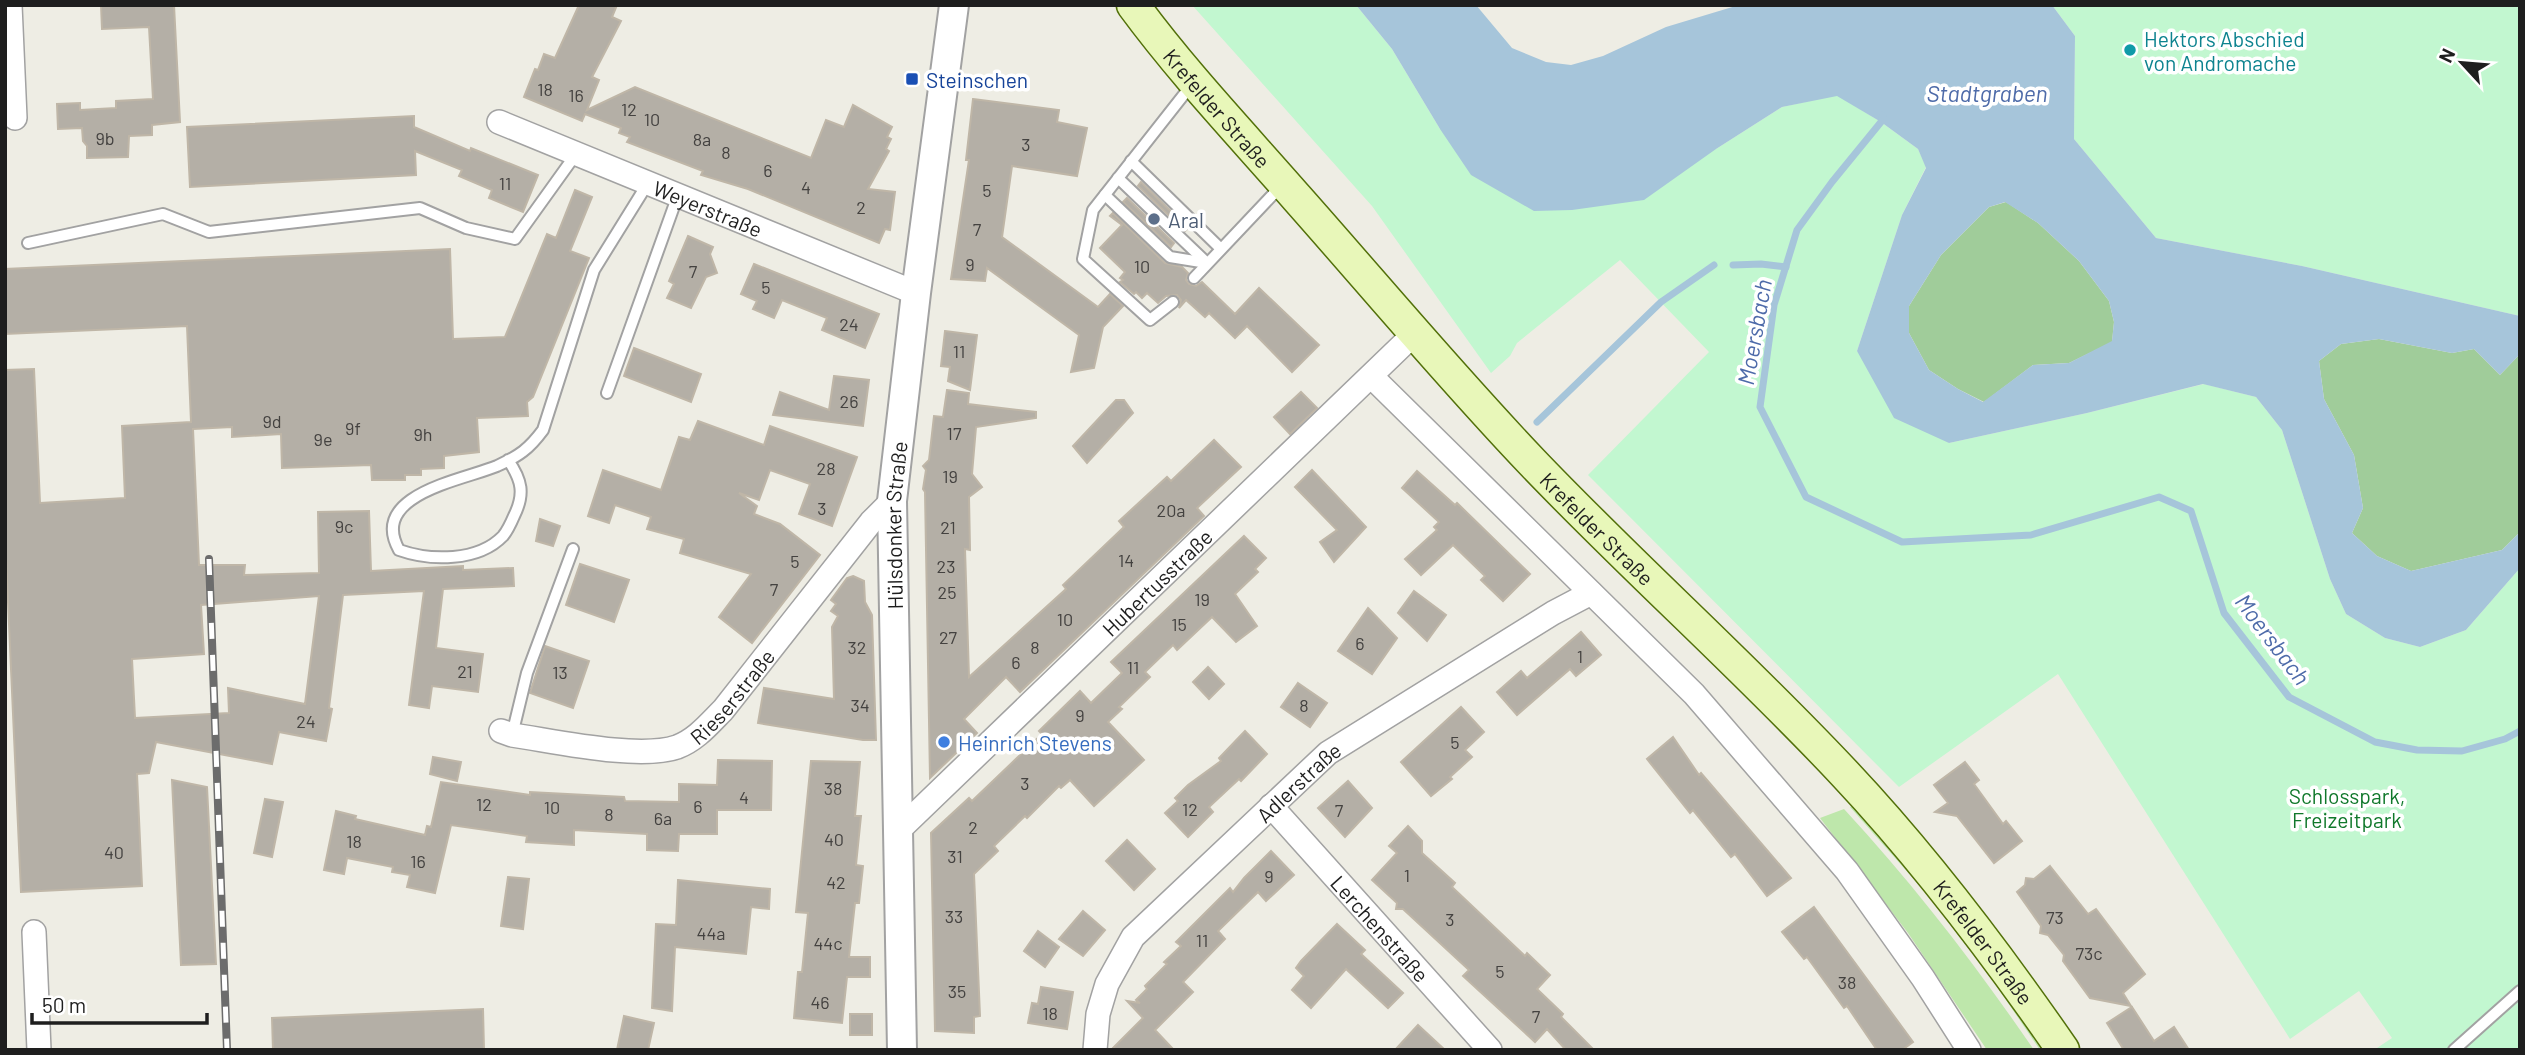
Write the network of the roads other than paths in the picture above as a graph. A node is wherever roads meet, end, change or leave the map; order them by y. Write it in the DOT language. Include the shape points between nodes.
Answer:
graph roads {
  1 [pos="10,5"];
  2 [pos="954,5"];
  3 [pos="1133,5"];
  4 [pos="1195,80"];
  5 [pos="15,118"];
  6 [pos="499,122"];
  7 [pos="576,153"];
  8 [pos="1132,161"];
  9 [pos="1118,178"];
  10 [pos="648,183"];
  11 [pos="1284,183"];
  12 [pos="678,195"];
  13 [pos="1105,195"];
  14 [pos="28,243"];
  15 [pos="1220,248"];
  16 [pos="1206,263"];
  17 [pos="1194,278"];
  18 [pos="916,293"];
  19 [pos="1172,302"];
  20 [pos="1415,333"];
  21 [pos="1371,376"];
  22 [pos="607,393"];
  23 [pos="508,460"];
  24 [pos="892,500"];
  25 [pos="573,549"];
  26 [pos="1591,593"];
  27 [pos="506,733"];
  28 [pos="1271,806"];
  29 [pos="898,831"];
  30 [pos="34,932"];
  31 [pos="2520,991"];
  32 [pos="2507,1002"];
  33 [pos="2520,1006"];
  34 [pos="39,1050"];
  35 [pos="902,1050"];
  36 [pos="1094,1050"];
  37 [pos="1490,1050"];
  38 [pos="1969,1050"];
  39 [pos="2063,1050"];
  40 [pos="2454,1050"];
  1 -- 5 [label="street"];
  2 -- 18 [label="street, Hülsdonker Straße"];
  3 -- 4 [label="main road, Krefelder Straße"];
  4 -- 8 [label="lane"];
  4 -- 11 [label="main road, Krefelder Straße"];
  6 -- 7 [label="street, Weyerstraße"];
  7 -- 10 [label="street, Weyerstraße"];
  7 -- 14 [label="lane" via="514,239 466,228 420,208 209,232 163,214"];
  8 -- 9 [label="lane"];
  8 -- 15 [label="lane"];
  9 -- 13 [label="lane"];
  9 -- 16 [label="lane"];
  10 -- 12 [label="street, Weyerstraße"];
  10 -- 23 [label="lane" via="594,270 543,430 529,449"];
  11 -- 15 [label="lane"];
  11 -- 20 [label="main road, Krefelder Straße"];
  12 -- 18 [label="street, Weyerstraße"];
  12 -- 22 [label="lane"];
  13 -- 16 [label="lane" via="1170,257"];
  13 -- 19 [label="lane" via="1093,210 1083,259 1150,320"];
  15 -- 16 [label="lane"];
  16 -- 17 [label="lane"];
  18 -- 24 [label="street, Hülsdonker Straße"];
  20 -- 21 [label="street, Hubertusstraße"];
  20 -- 39 [label="main road, Krefelder Straße" via="1531,461 1845,774 2002,961"];
  21 -- 26 [label="street"];
  21 -- 29 [label="street, Hubertusstraße"];
  23 -- 23 [label="lane" via="411,499 393,522 392,538 398,550 445,557 471,554 503,535 518,508 521,485"];
  24 -- 27 [label="street, Rieserstraße" via="697,736 677,747 645,753"];
  24 -- 29 [label="street, Hülsdonker Straße"];
  25 -- 27 [label="lane"];
  26 -- 28 [label="street, Adlerstraße" via="1328,754"];
  26 -- 38 [label="street" via="1693,695 1847,871"];
  28 -- 36 [label="street, Adlerstraße" via="1133,937 1107,984"];
  28 -- 37 [label="street, Lerchenstraße"];
  29 -- 35 [label="street, Hülsdonker Straße"];
  30 -- 34 [label="street"];
  31 -- 32 [label="lane"];
  32 -- 33 [label="lane"];
  32 -- 40 [label="lane"];
}
